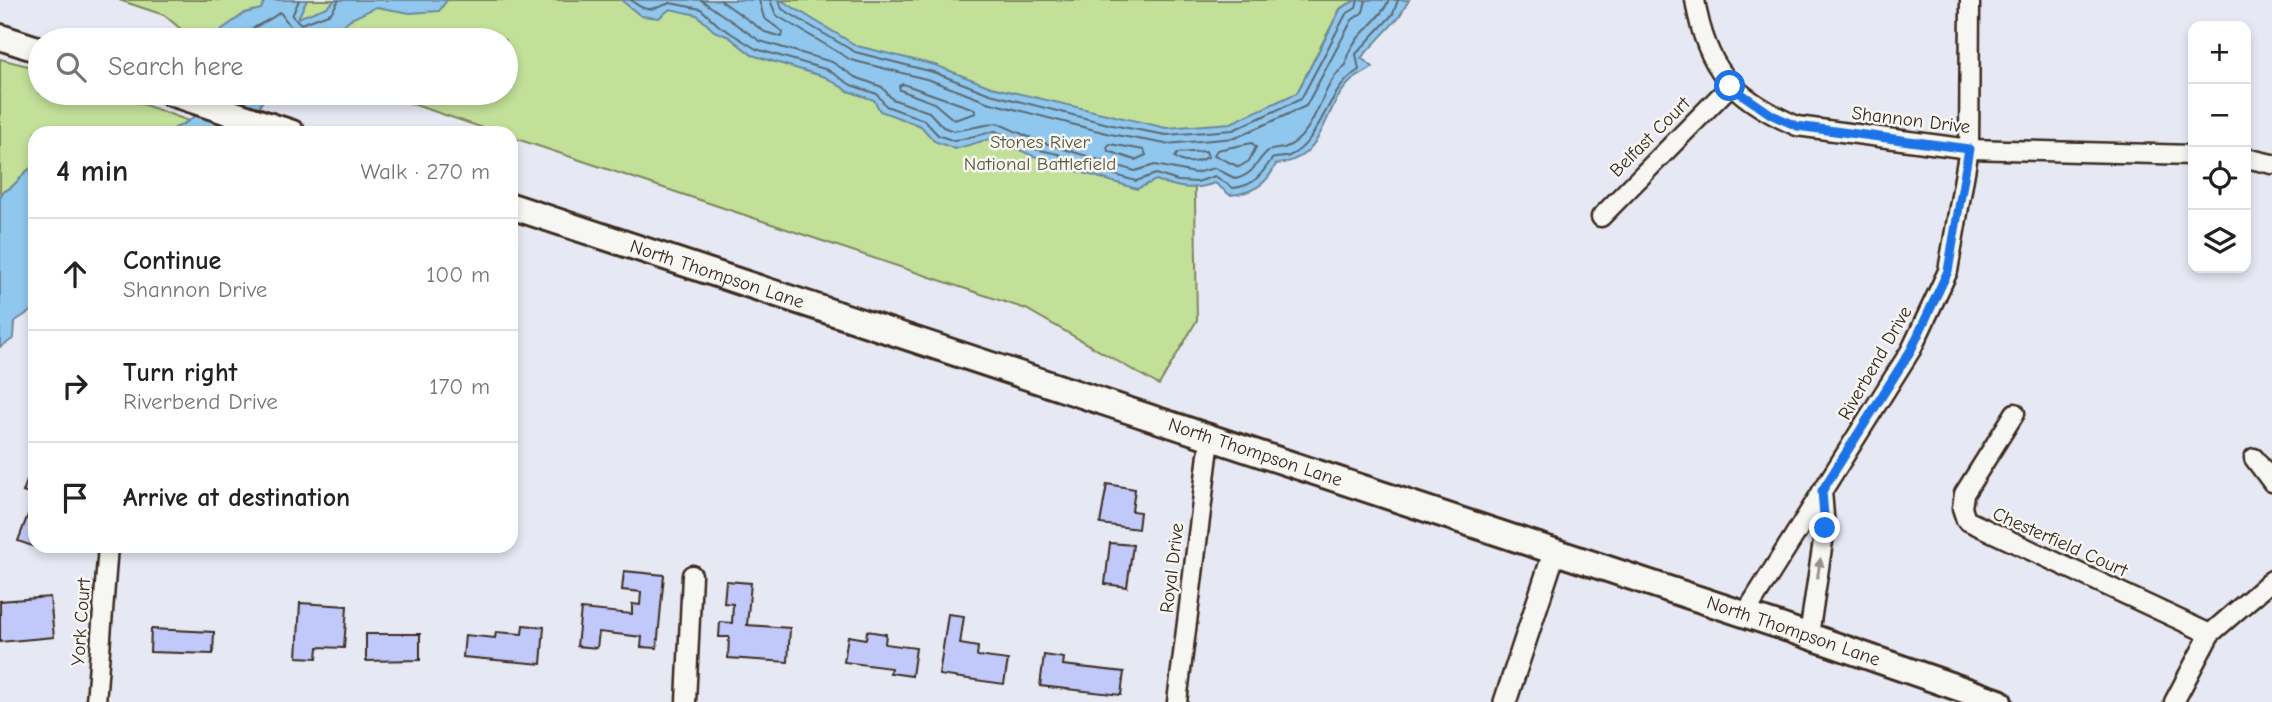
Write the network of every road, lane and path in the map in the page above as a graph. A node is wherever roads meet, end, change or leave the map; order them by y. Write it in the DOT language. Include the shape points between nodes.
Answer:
graph roads {
  1 [pos="1695,0"];
  2 [pos="1970,0"];
  3 [pos="0,37"];
  4 [pos="28,46"];
  5 [pos="1730,86"];
  6 [pos="207,105"];
  7 [pos="271,126"];
  8 [pos="1969,149"];
  9 [pos="2188,156"];
  10 [pos="2251,159"];
  11 [pos="2272,164"];
  12 [pos="518,208"];
  13 [pos="1601,217"];
  14 [pos="2015,413"];
  15 [pos="1210,439"];
  16 [pos="2254,458"];
  17 [pos="2272,482"];
  18 [pos="1822,491"];
  19 [pos="107,553"];
  20 [pos="1554,553"];
  21 [pos="692,575"];
  22 [pos="2272,580"];
  23 [pos="1745,614"];
  24 [pos="2210,634"];
  25 [pos="1809,635"];
  26 [pos="96,702"];
  27 [pos="686,702"];
  28 [pos="1177,702"];
  29 [pos="1504,702"];
  30 [pos="1998,702"];
  31 [pos="2174,702"];
  1 -- 5 [label="street, Shannon Drive" via="1700,31"];
  2 -- 8 [label="street, Riverbend Drive"];
  3 -- 4 [label="main road"];
  5 -- 8 [label="street, Shannon Drive" via="1797,126"];
  5 -- 13 [label="street, Belfast Court"];
  6 -- 7 [label="main road"];
  8 -- 9 [label="street, Shannon Drive"];
  8 -- 18 [label="street, Riverbend Drive" via="1948,271 1911,350"];
  10 -- 11 [label="street"];
  12 -- 15 [label="main road, North Thompson Lane"];
  14 -- 24 [label="street, Chesterfield Court" via="1965,494 1962,508 1966,520"];
  15 -- 20 [label="main road, North Thompson Lane"];
  15 -- 28 [label="street, Royal Drive"];
  16 -- 17 [label="street"];
  18 -- 23 [label="street, Riverbend Drive"];
  25 -- 18 [label="street, one-way" via="1825,528"];
  19 -- 26 [label="street, York Court"];
  20 -- 23 [label="main road, North Thompson Lane"];
  20 -- 29 [label="street"];
  21 -- 27 [label="street"];
  22 -- 24 [label="street"];
  23 -- 25 [label="main road, North Thompson Lane"];
  24 -- 31 [label="street"];
  25 -- 30 [label="main road, North Thompson Lane"];
}
